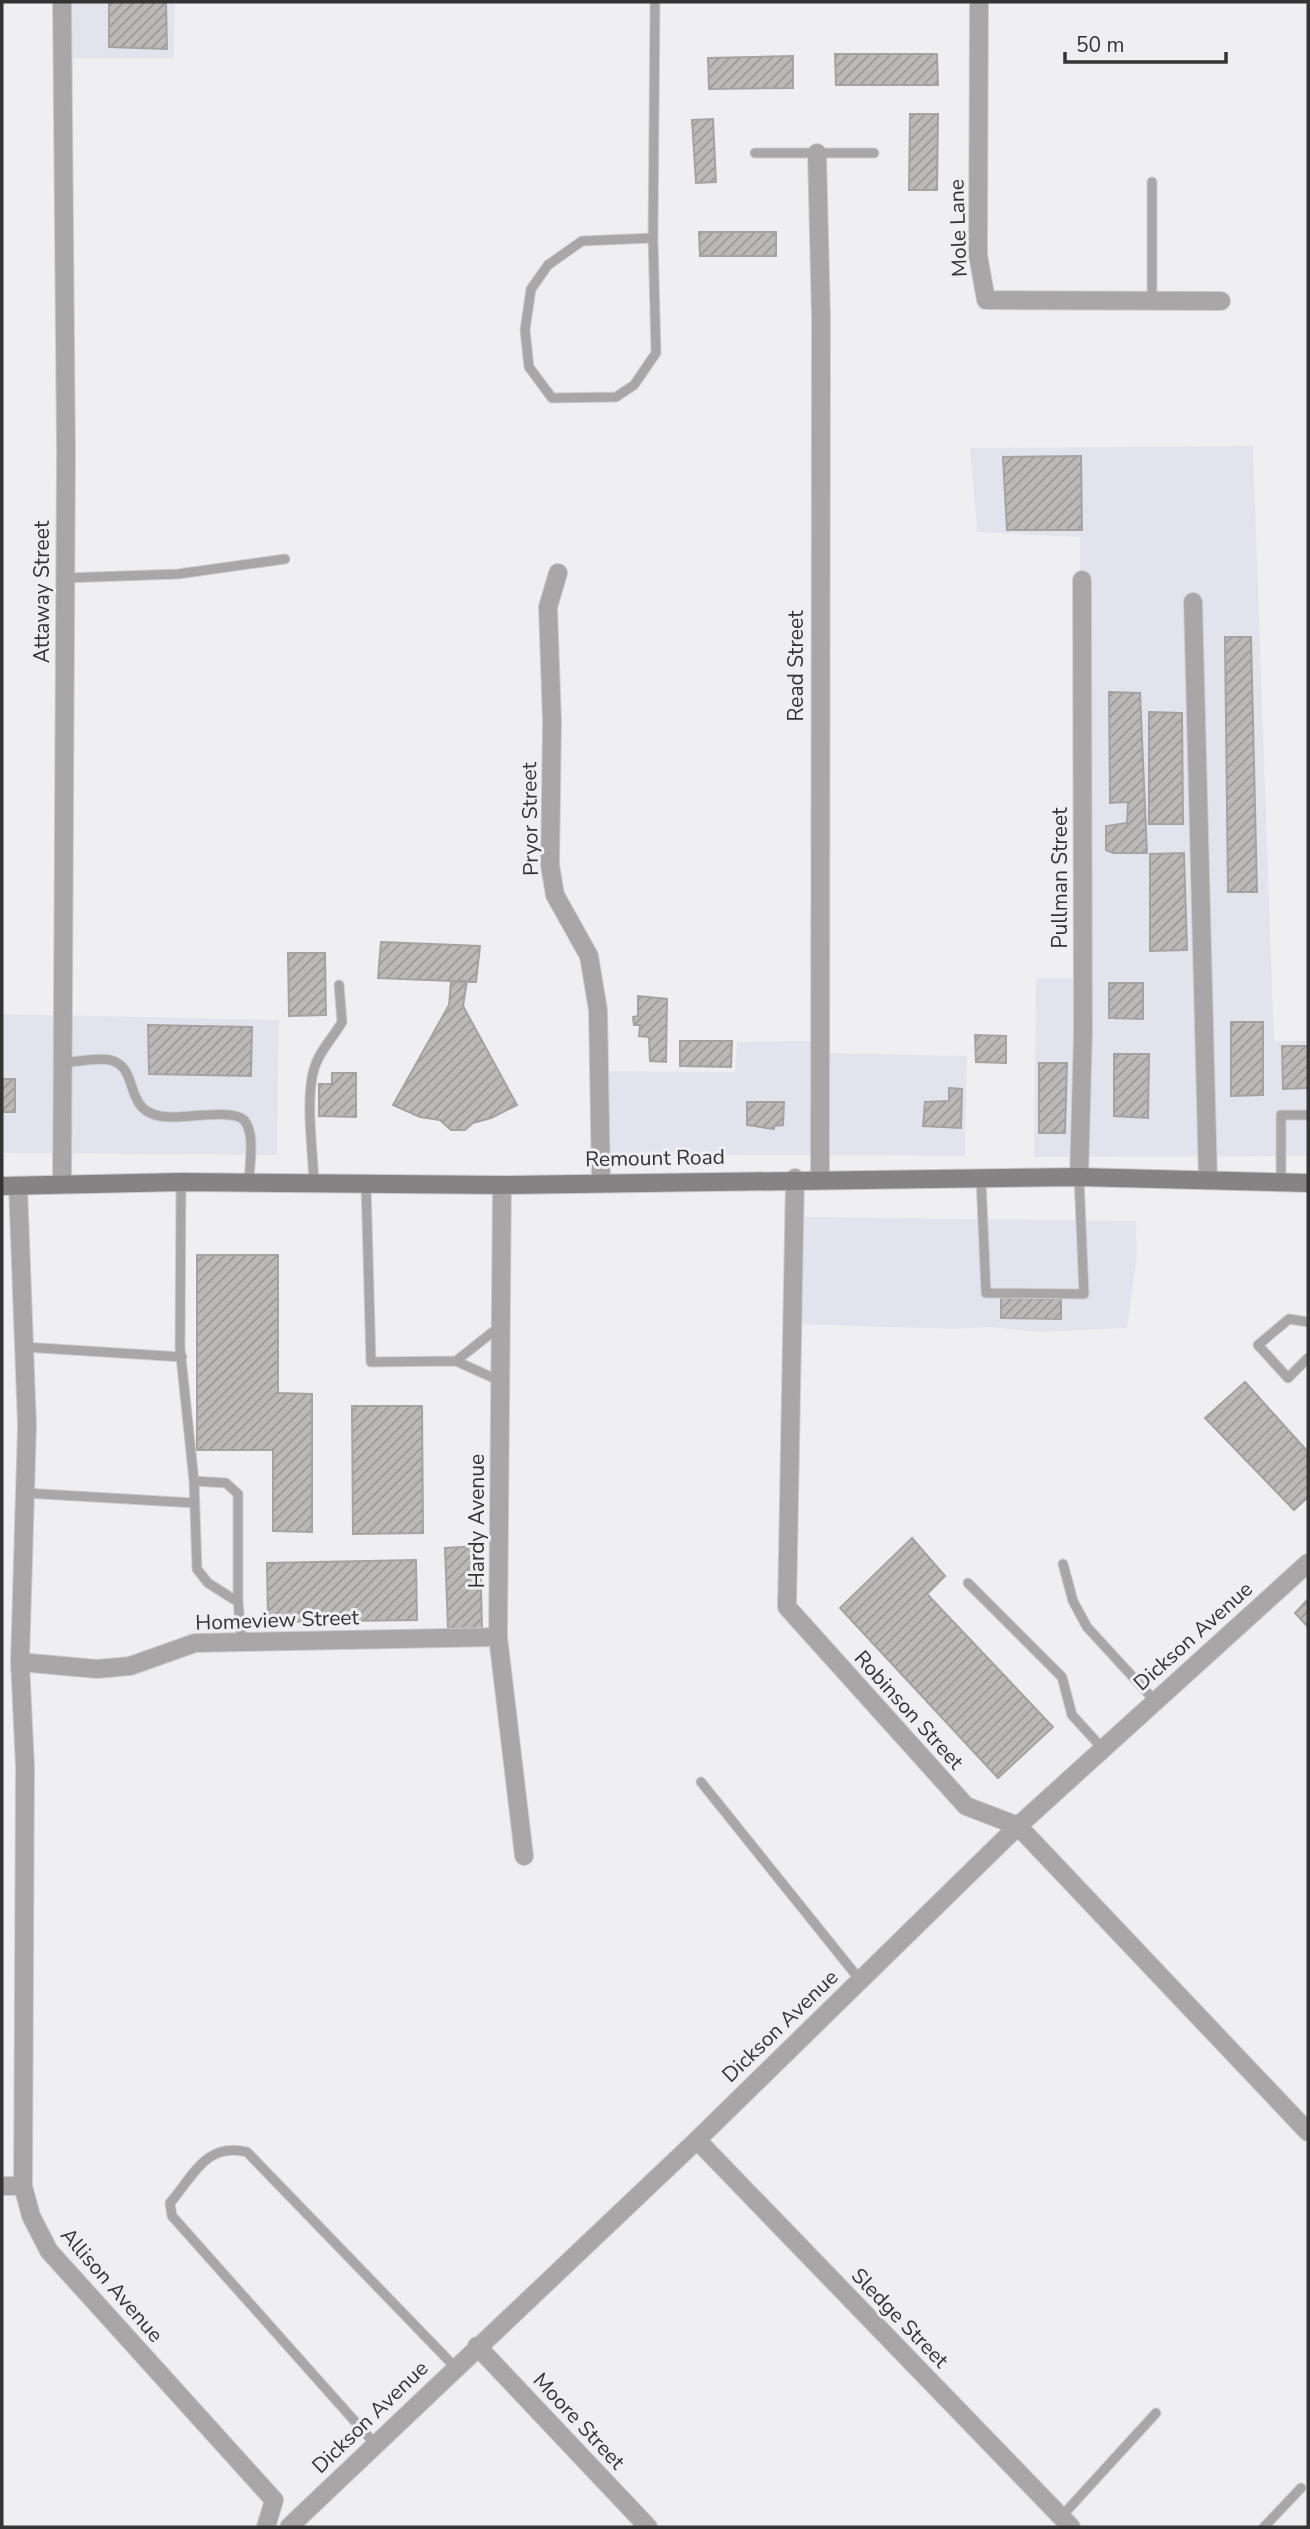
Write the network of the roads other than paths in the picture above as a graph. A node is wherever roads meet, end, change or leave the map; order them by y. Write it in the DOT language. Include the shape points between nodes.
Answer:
graph roads {
  1 [pos="62,2"];
  2 [pos="655,2"];
  3 [pos="979,2"];
  4 [pos="755,153"];
  5 [pos="817,153"];
  6 [pos="874,153"];
  7 [pos="1152,182"];
  8 [pos="653,238"];
  9 [pos="1152,300"];
  10 [pos="1222,301"];
  11 [pos="285,559"];
  12 [pos="558,573"];
  13 [pos="65,578"];
  14 [pos="1082,580"];
  15 [pos="1194,602"];
  16 [pos="339,985"];
  17 [pos="62,1063"];
  18 [pos="1308,1115"];
  19 [pos="981,1177"];
  20 [pos="1079,1177"];
  21 [pos="795,1178"];
  22 [pos="820,1178"];
  23 [pos="1208,1181"];
  24 [pos="181,1182"];
  25 [pos="601,1182"];
  26 [pos="62,1183"];
  27 [pos="1281,1183"];
  28 [pos="249,1184"];
  29 [pos="314,1184"];
  30 [pos="366,1184"];
  31 [pos="1308,1184"];
  32 [pos="502,1185"];
  33 [pos="10,1186"];
  34 [pos="1308,1322"];
  35 [pos="501,1326"];
  36 [pos="24,1347"];
  37 [pos="182,1357"];
  38 [pos="1308,1358"];
  39 [pos="456,1361"];
  40 [pos="500,1381"];
  41 [pos="194,1482"];
  42 [pos="25,1493"];
  43 [pos="195,1503"];
  44 [pos="1308,1563"];
  45 [pos="1063,1564"];
  46 [pos="968,1583"];
  47 [pos="238,1602"];
  48 [pos="498,1637"];
  49 [pos="242,1642"];
  50 [pos="20,1662"];
  51 [pos="1155,1701"];
  52 [pos="1103,1749"];
  53 [pos="701,1782"];
  54 [pos="1018,1826"];
  55 [pos="524,1856"];
  56 [pos="860,1980"];
  57 [pos="1308,2132"];
  58 [pos="697,2140"];
  59 [pos="2,2186"];
  60 [pos="23,2186"];
  61 [pos="477,2346"];
  62 [pos="455,2367"];
  63 [pos="1156,2413"];
  64 [pos="375,2444"];
  65 [pos="1301,2488"];
  66 [pos="1066,2522"];
  67 [pos="266,2527"];
  68 [pos="289,2527"];
  69 [pos="648,2527"];
  70 [pos="1264,2527"];
  1 -- 13 [label="street, Attaway Street"];
  2 -- 8 [label="lane"];
  3 -- 9 [label="street, Mole Lane" via="978,255 986,300"];
  4 -- 5 [label="lane"];
  5 -- 6 [label="lane"];
  5 -- 22 [label="street, Read Street" via="821,317"];
  7 -- 9 [label="lane"];
  8 -- 8 [label="lane" via="656,353 634,385 616,397 552,398 529,368 525,330 531,289 548,265 582,241"];
  9 -- 10 [label="street, Mole Lane"];
  11 -- 13 [label="lane" via="177,575"];
  12 -- 25 [label="street, Pryor Street" via="548,607 550,865 555,895 589,956 598,1010"];
  13 -- 17 [label="street, Attaway Street"];
  14 -- 20 [label="street, Pullman Street"];
  15 -- 23 [label="street"];
  16 -- 29 [label="lane" via="342,1022 314,1070"];
  17 -- 26 [label="street, Attaway Street"];
  17 -- 28 [label="lane" via="110,1060 124,1068 140,1107 150,1114 169,1118 234,1115 244,1120 250,1136"];
  18 -- 27 [label="lane" via="1281,1115"];
  19 -- 20 [label="main road, Remount Road"];
  19 -- 20 [label="lane" via="986,1293 1084,1294"];
  19 -- 22 [label="main road, Remount Road"];
  20 -- 23 [label="main road, Remount Road"];
  21 -- 22 [label="main road, Remount Road"];
  21 -- 25 [label="main road, Remount Road"];
  21 -- 54 [label="street, Robinson Street" via="787,1607 965,1806"];
  23 -- 27 [label="main road, Remount Road"];
  24 -- 26 [label="main road, Remount Road"];
  24 -- 28 [label="main road, Remount Road"];
  24 -- 37 [label="lane"];
  25 -- 32 [label="main road, Remount Road"];
  26 -- 33 [label="main road, Remount Road"];
  27 -- 31 [label="main road, Remount Road"];
  28 -- 29 [label="main road, Remount Road"];
  29 -- 30 [label="main road, Remount Road"];
  30 -- 32 [label="main road, Remount Road"];
  30 -- 39 [label="lane" via="370,1362"];
  32 -- 35 [label="street, Hardy Avenue"];
  33 -- 36 [label="street, Allison Avenue"];
  34 -- 38 [label="lane" via="1289,1319 1258,1345 1288,1378"];
  35 -- 39 [label="lane"];
  35 -- 40 [label="street, Hardy Avenue"];
  36 -- 37 [label="lane"];
  36 -- 42 [label="street, Allison Avenue"];
  37 -- 41 [label="lane"];
  39 -- 40 [label="lane"];
  40 -- 48 [label="street, Hardy Avenue"];
  41 -- 43 [label="lane"];
  41 -- 47 [label="lane" via="226,1483 238,1494"];
  42 -- 43 [label="lane"];
  42 -- 50 [label="street, Allison Avenue"];
  43 -- 47 [label="lane" via="197,1569 208,1583"];
  44 -- 51 [label="street, Dickson Avenue"];
  45 -- 51 [label="lane" via="1073,1601 1087,1627"];
  46 -- 52 [label="lane" via="1062,1677 1072,1715"];
  47 -- 49 [label="lane"];
  48 -- 49 [label="street, Homeview Street"];
  48 -- 55 [label="street, Hardy Avenue"];
  49 -- 50 [label="street, Homeview Street" via="195,1643 130,1666 97,1669"];
  50 -- 60 [label="street, Allison Avenue" via="25,1767"];
  51 -- 52 [label="street, Dickson Avenue"];
  52 -- 54 [label="street, Dickson Avenue"];
  53 -- 56 [label="lane"];
  54 -- 56 [label="street, Dickson Avenue"];
  54 -- 57 [label="street, Robinson Street"];
  56 -- 58 [label="street, Dickson Avenue"];
  58 -- 61 [label="street, Dickson Avenue"];
  58 -- 66 [label="street, Sledge Street"];
  59 -- 60 [label="street"];
  60 -- 67 [label="street, Allison Avenue" via="31,2216 49,2251 274,2500"];
  61 -- 62 [label="street, Dickson Avenue"];
  61 -- 69 [label="street, Moore Street"];
  62 -- 64 [label="street, Dickson Avenue"];
  62 -- 64 [label="lane" via="247,2152 229,2148 213,2153 170,2203 172,2216"];
  63 -- 66 [label="lane"];
  64 -- 68 [label="street, Dickson Avenue"];
  65 -- 70 [label="lane"];
}
